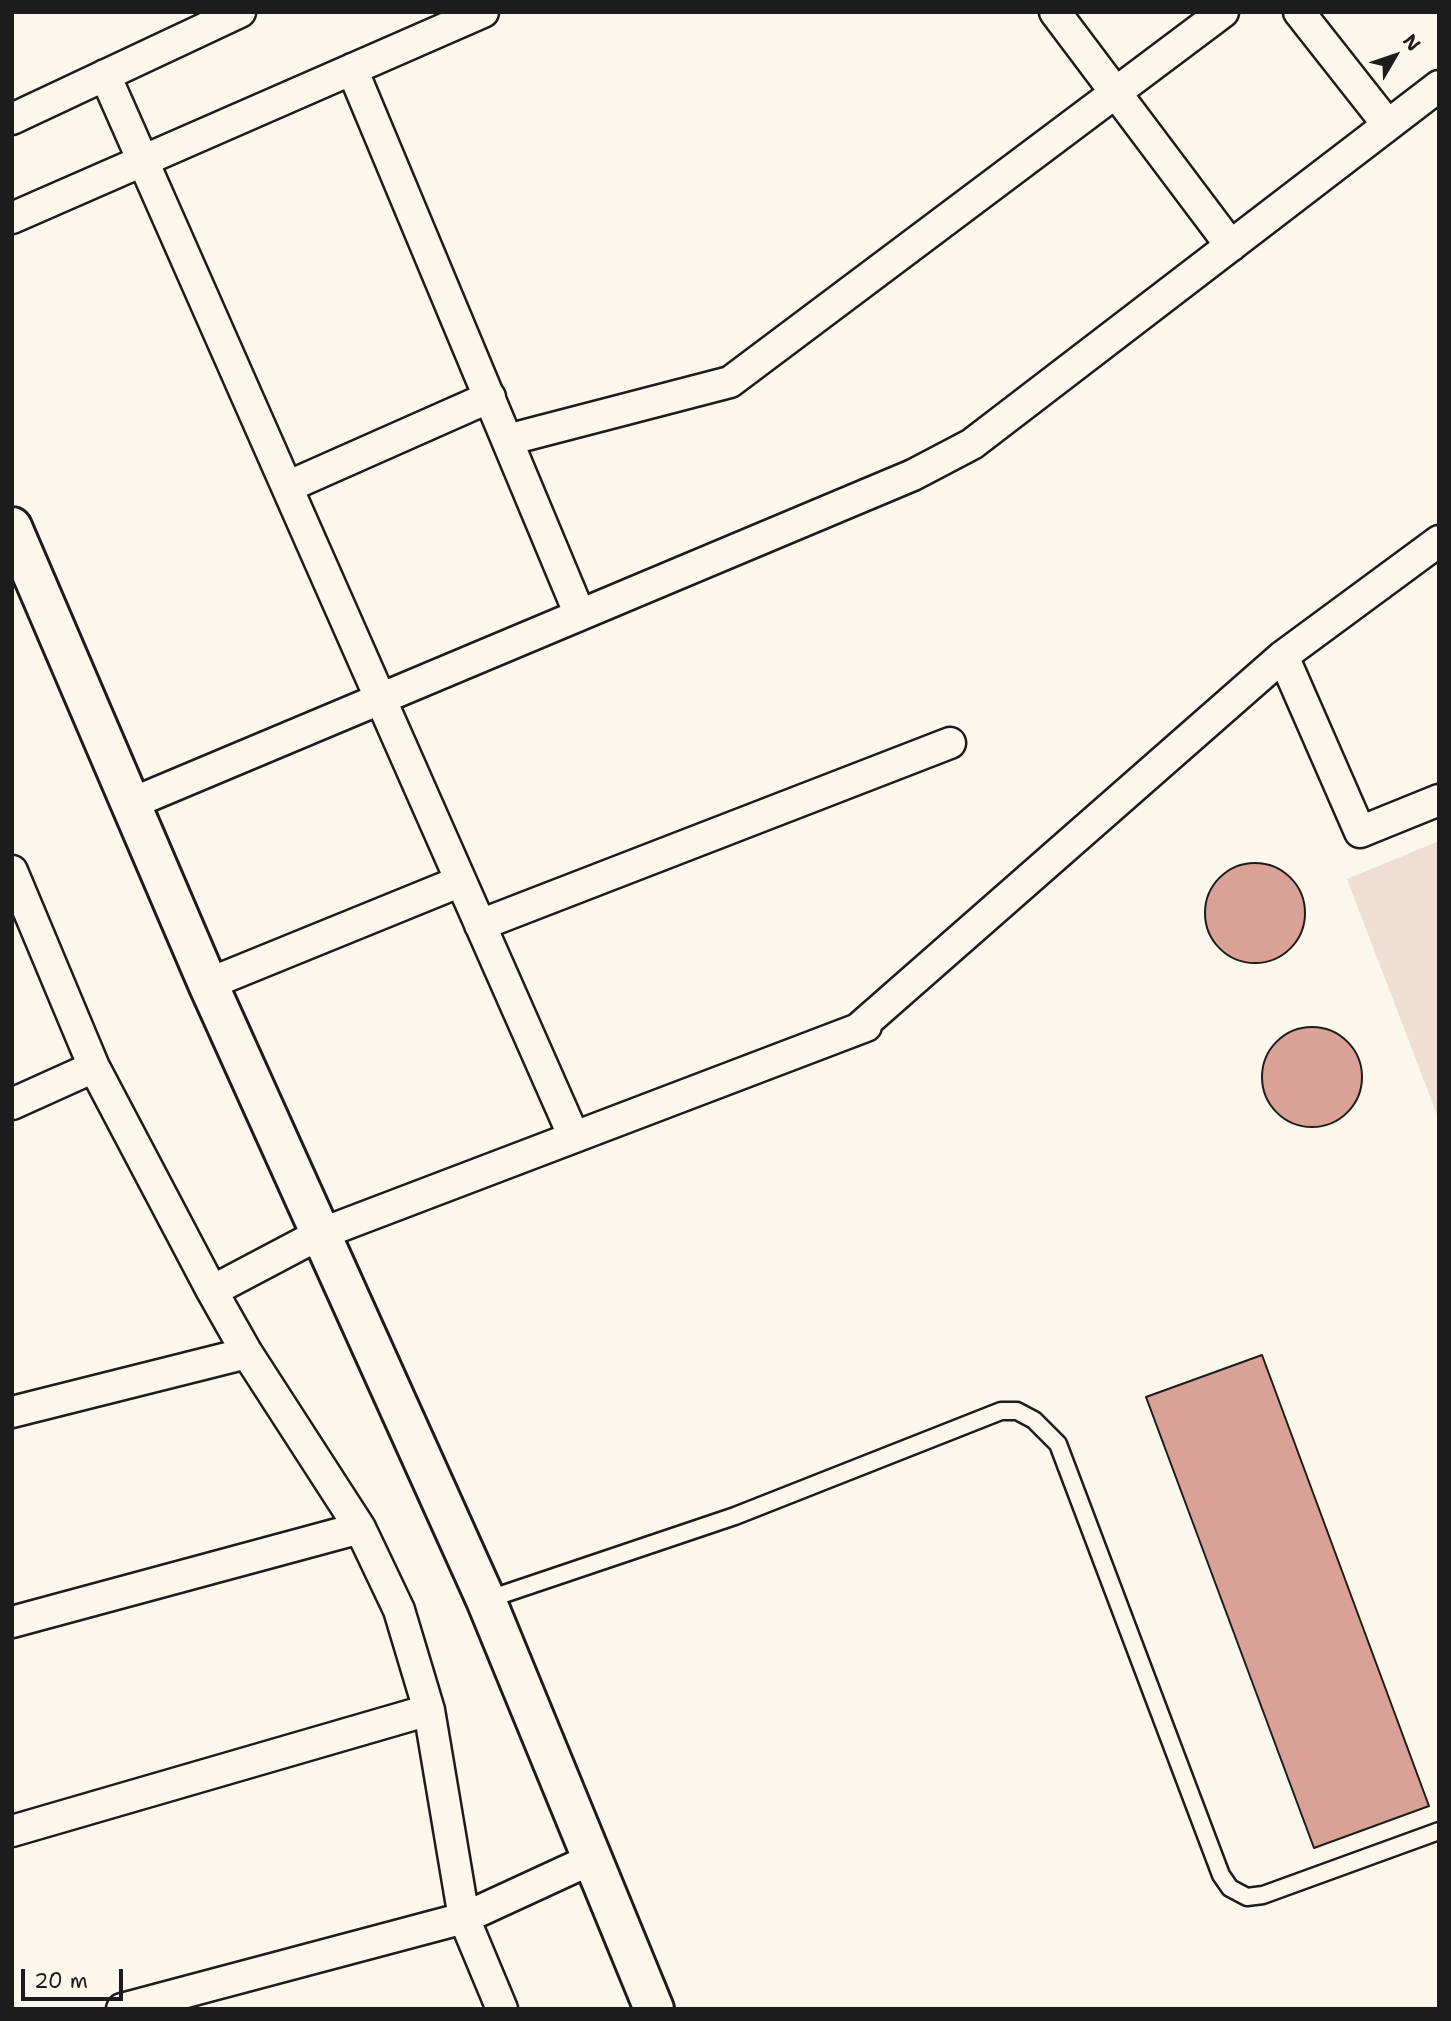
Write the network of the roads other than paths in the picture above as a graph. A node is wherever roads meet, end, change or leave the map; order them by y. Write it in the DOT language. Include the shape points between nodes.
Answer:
graph roads {
  1 [pos="240,12"];
  2 [pos="483,12"];
  3 [pos="1055,12"];
  4 [pos="1223,12"];
  5 [pos="1299,12"];
  6 [pos="352,69"];
  7 [pos="105,75"];
  8 [pos="1439,86"];
  9 [pos="1116,93"];
  10 [pos="12,119"];
  11 [pos="1388,125"];
  12 [pos="143,161"];
  13 [pos="12,218"];
  14 [pos="1231,246"];
  15 [pos="489,397"];
  16 [pos="507,440"];
  17 [pos="287,487"];
  18 [pos="12,527"];
  19 [pos="1439,541"];
  20 [pos="580,615"];
  21 [pos="1283,656"];
  22 [pos="380,699"];
  23 [pos="950,743"];
  24 [pos="1439,800"];
  25 [pos="130,804"];
  26 [pos="461,881"];
  27 [pos="15,882"];
  28 [pos="480,925"];
  29 [pos="208,984"];
  30 [pos="94,1067"];
  31 [pos="12,1104"];
  32 [pos="574,1137"];
  33 [pos="320,1234"];
  34 [pos="212,1291"];
  35 [pos="247,1353"];
  36 [pos="12,1412"];
  37 [pos="360,1528"];
  38 [pos="486,1600"];
  39 [pos="12,1622"];
  40 [pos="429,1710"];
  41 [pos="12,1831"];
  42 [pos="1439,1831"];
  43 [pos="592,1859"];
  44 [pos="464,1918"];
  45 [pos="122,2009"];
  46 [pos="502,2009"];
  47 [pos="654,2009"];
  1 -- 7 [label="street"];
  2 -- 6 [label="street"];
  3 -- 9 [label="street"];
  4 -- 9 [label="street"];
  5 -- 11 [label="street"];
  6 -- 12 [label="street"];
  6 -- 15 [label="street"];
  7 -- 10 [label="street"];
  7 -- 12 [label="street"];
  8 -- 11 [label="street"];
  9 -- 14 [label="street"];
  9 -- 16 [label="street" via="730,382"];
  11 -- 14 [label="street"];
  12 -- 13 [label="street"];
  12 -- 17 [label="street"];
  14 -- 20 [label="street" via="972,444 913,475"];
  15 -- 16 [label="street"];
  15 -- 17 [label="street"];
  16 -- 20 [label="street"];
  17 -- 22 [label="street"];
  18 -- 25 [label="street"];
  19 -- 21 [label="street"];
  20 -- 22 [label="street"];
  21 -- 24 [label="street" via="1360,832"];
  21 -- 32 [label="street" via="862,1028"];
  22 -- 25 [label="street"];
  22 -- 26 [label="street"];
  23 -- 28 [label="street"];
  25 -- 29 [label="street"];
  26 -- 28 [label="street"];
  26 -- 29 [label="street"];
  27 -- 30 [label="street"];
  28 -- 32 [label="street"];
  29 -- 33 [label="street"];
  30 -- 31 [label="street"];
  30 -- 34 [label="street"];
  32 -- 33 [label="street"];
  33 -- 34 [label="street"];
  33 -- 38 [label="street"];
  34 -- 35 [label="street"];
  35 -- 36 [label="street"];
  35 -- 37 [label="street"];
  37 -- 39 [label="street"];
  37 -- 40 [label="street" via="399,1609"];
  38 -- 42 [label="lane" via="735,1516 1001,1411 1017,1412 1034,1420 1058,1444 1220,1875 1230,1888 1247,1897 1263,1895"];
  38 -- 43 [label="street"];
  40 -- 41 [label="street"];
  40 -- 44 [label="street"];
  43 -- 44 [label="street"];
  43 -- 47 [label="street"];
  44 -- 45 [label="street"];
  44 -- 46 [label="street"];
}
